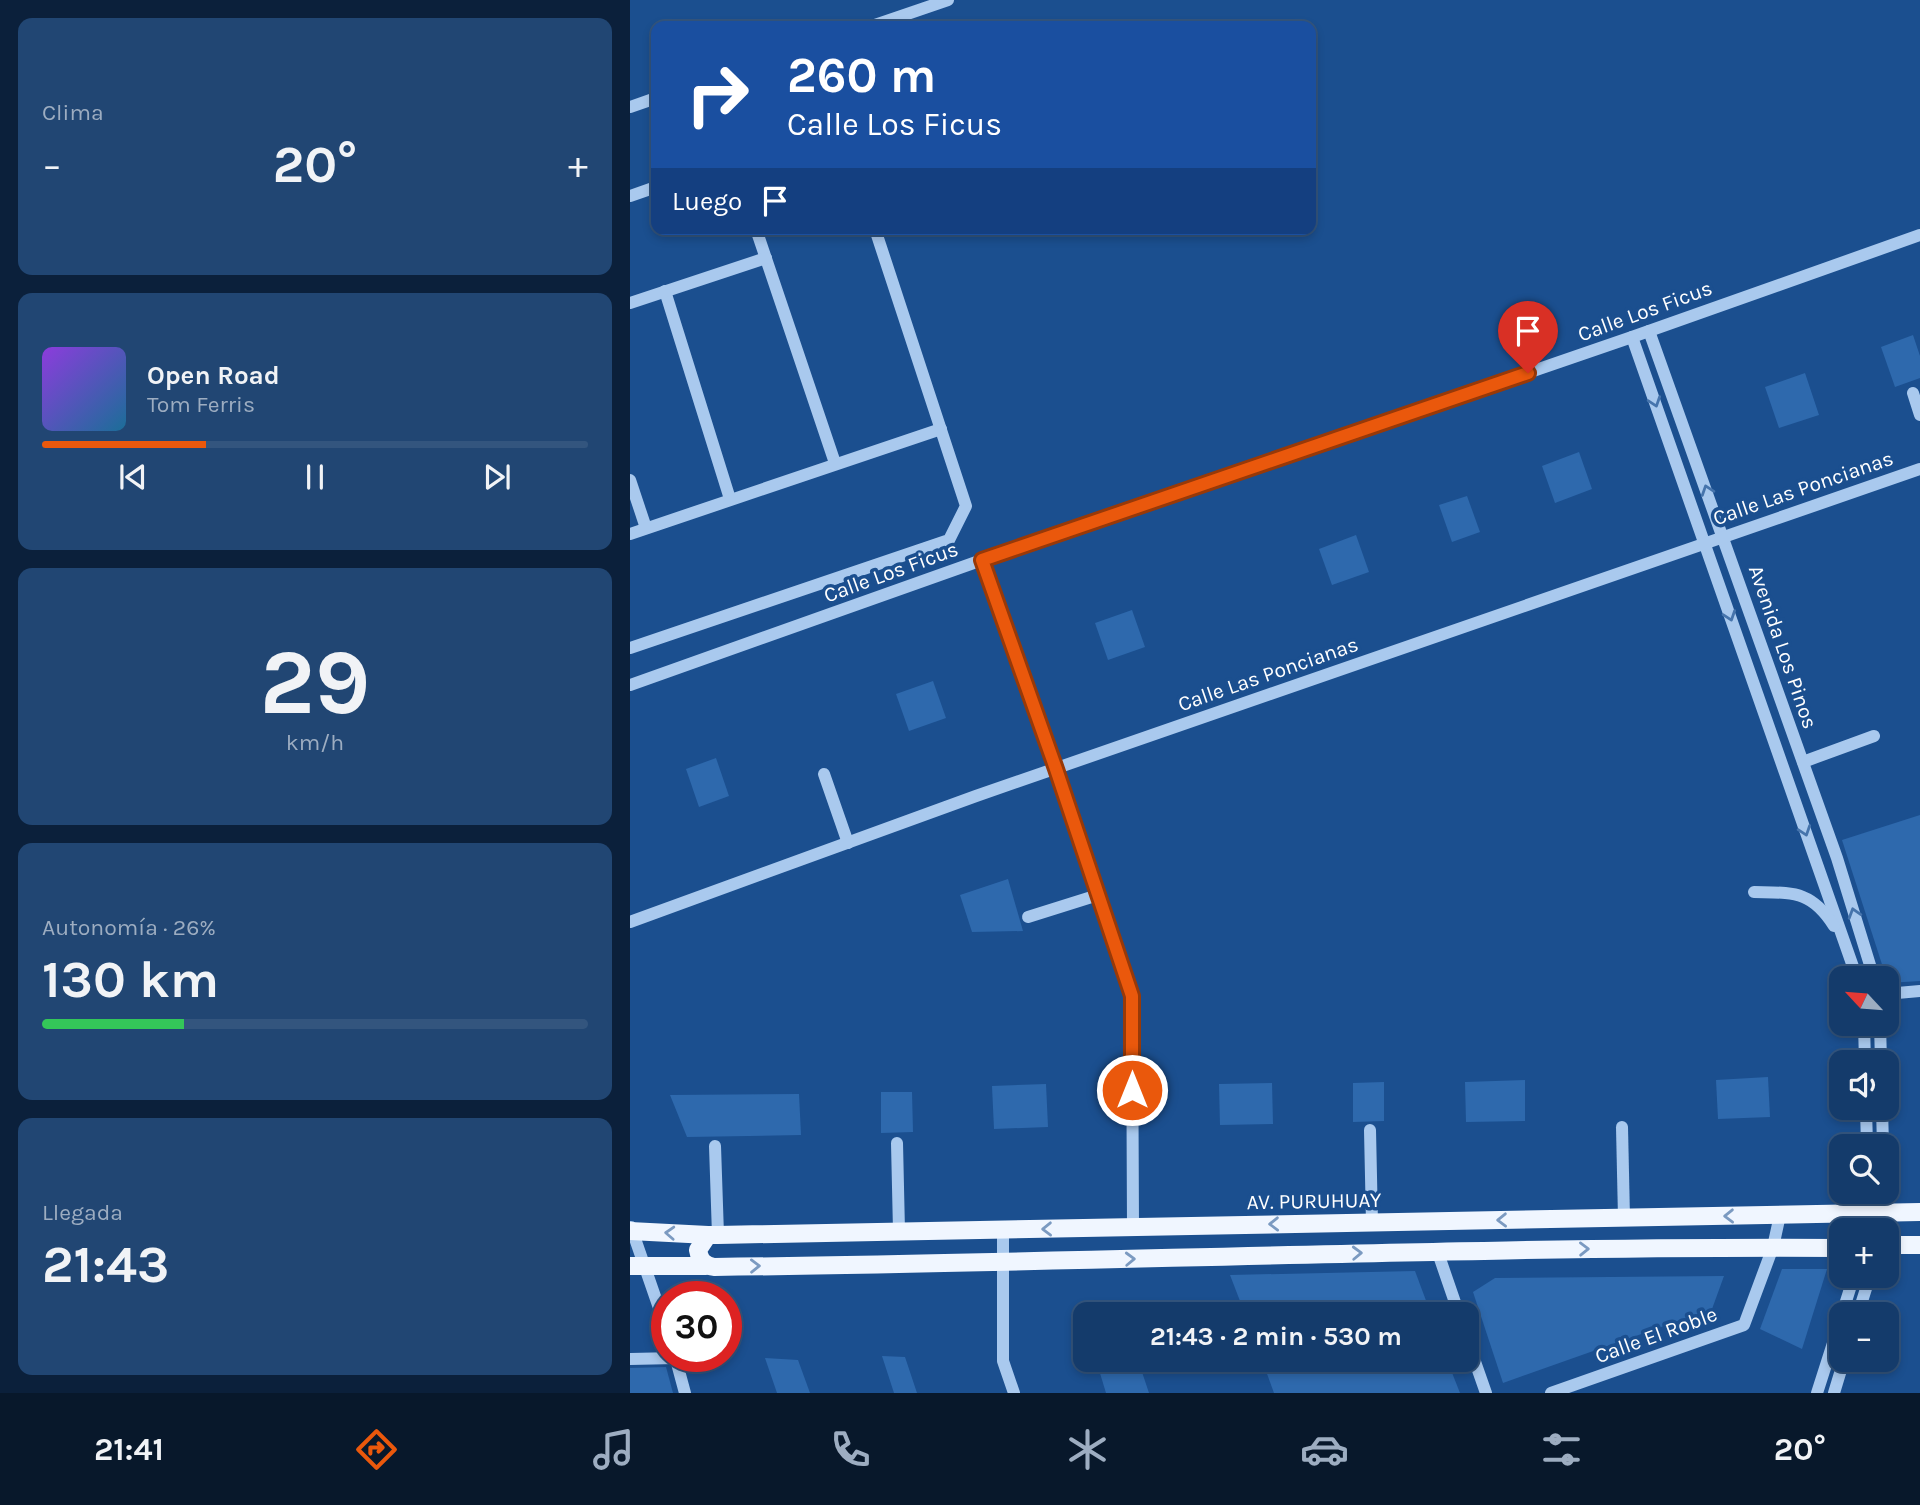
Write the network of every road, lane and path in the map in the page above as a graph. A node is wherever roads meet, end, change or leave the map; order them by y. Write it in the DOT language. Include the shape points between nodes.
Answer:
graph roads {
  1 [pos="948,0"];
  2 [pos="887,21"];
  3 [pos="651,100"];
  4 [pos="630,107"];
  5 [pos="651,189"];
  6 [pos="630,196"];
  7 [pos="758,235"];
  8 [pos="877,235"];
  9 [pos="1920,235"];
  10 [pos="766,258"];
  11 [pos="665,291"];
  12 [pos="630,303"];
  13 [pos="1650,331"];
  14 [pos="1632,337"];
  15 [pos="1913,393"];
  16 [pos="1920,415"];
  17 [pos="941,429"];
  18 [pos="835,463"];
  19 [pos="1920,469"];
  20 [pos="630,480"];
  21 [pos="730,499"];
  22 [pos="646,528"];
  23 [pos="630,534"];
  24 [pos="1723,536"];
  25 [pos="1704,542"];
  26 [pos="982,560"];
  27 [pos="630,648"];
  28 [pos="630,685"];
  29 [pos="1874,736"];
  30 [pos="1803,762"];
  31 [pos="1056,769"];
  32 [pos="824,774"];
  33 [pos="848,843"];
  34 [pos="1754,892"];
  35 [pos="1098,895"];
  36 [pos="1028,917"];
  37 [pos="630,922"];
  38 [pos="1845,944"];
  39 [pos="1853,966"];
  40 [pos="1870,966"];
  41 [pos="1920,991"];
  42 [pos="1899,993"];
  43 [pos="1622,1127"];
  44 [pos="1370,1130"];
  45 [pos="897,1143"];
  46 [pos="715,1146"];
  47 [pos="1920,1212"];
  48 [pos="1780,1215"];
  49 [pos="1624,1218"];
  50 [pos="1893,1218"];
  51 [pos="1829,1219"];
  52 [pos="1372,1223"];
  53 [pos="1133,1227"];
  54 [pos="631,1228"];
  55 [pos="1003,1230"];
  56 [pos="899,1231"];
  57 [pos="713,1235"];
  58 [pos="1899,1245"];
  59 [pos="1920,1245"];
  60 [pos="1773,1247"];
  61 [pos="1829,1248"];
  62 [pos="1437,1250"];
  63 [pos="1004,1264"];
  64 [pos="637,1265"];
  65 [pos="706,1266"];
  66 [pos="651,1296"];
  67 [pos="1455,1302"];
  68 [pos="1829,1356"];
  69 [pos="651,1358"];
  70 [pos="630,1359"];
  71 [pos="680,1372"];
  72 [pos="1479,1372"];
  73 [pos="1840,1372"];
  74 [pos="1589,1387"];
  75 [pos="685,1393"];
  76 [pos="1014,1393"];
  77 [pos="1486,1393"];
  78 [pos="1551,1393"];
  79 [pos="1817,1393"];
  80 [pos="1834,1393"];
  1 -- 2 [label="street"];
  3 -- 4 [label="street"];
  5 -- 6 [label="street"];
  7 -- 10 [label="street"];
  8 -- 17 [label="street"];
  9 -- 13 [label="street, Calle Los Ficus"];
  10 -- 11 [label="street"];
  10 -- 18 [label="street"];
  11 -- 12 [label="street"];
  11 -- 21 [label="street"];
  13 -- 14 [label="street, Calle Los Ficus"];
  24 -- 13 [label="street, Avenida Los Pinos, one-way"];
  14 -- 25 [label="street, Avenida Los Pinos, one-way"];
  14 -- 26 [label="street, Calle Los Ficus"];
  15 -- 16 [label="street"];
  17 -- 18 [label="street"];
  17 -- 27 [label="street" via="966,506 949,540"];
  18 -- 21 [label="street"];
  19 -- 24 [label="street, Calle Las Poncianas"];
  20 -- 22 [label="street"];
  21 -- 22 [label="street"];
  22 -- 23 [label="street"];
  24 -- 25 [label="street, Calle Las Poncianas"];
  24 -- 30 [label="street, Avenida Los Pinos"];
  25 -- 31 [label="street, Calle Las Poncianas"];
  25 -- 38 [label="street, Avenida Los Pinos, one-way"];
  26 -- 28 [label="street, Calle Los Ficus"];
  26 -- 31 [label="street"];
  29 -- 30 [label="street"];
  40 -- 30 [label="street, Avenida Los Pinos, one-way"];
  31 -- 33 [label="street, Calle Las Poncianas"];
  31 -- 35 [label="street"];
  32 -- 33 [label="street"];
  33 -- 37 [label="street, Calle Las Poncianas"];
  34 -- 38 [label="street" via="1811,899"];
  35 -- 36 [label="street"];
  35 -- 53 [label="street" via="1132,996"];
  38 -- 39 [label="street, Avenida Los Pinos"];
  41 -- 42 [label="street"];
  43 -- 49 [label="street"];
  44 -- 52 [label="street"];
  45 -- 56 [label="street"];
  46 -- 57 [label="street"];
  47 -- 50 [label="main road, AV. PURUHUAY"];
  48 -- 49 [label="main road, AV. PURUHUAY, one-way"];
  48 -- 51 [label="main road, AV. PURUHUAY"];
  48 -- 60 [label="street, Calle El Roble"];
  49 -- 52 [label="main road, AV. PURUHUAY, one-way"];
  52 -- 53 [label="main road, AV. PURUHUAY, one-way"];
  53 -- 55 [label="main road, AV. PURUHUAY, one-way"];
  57 -- 54 [label="main road, AV. PURUHUAY, one-way"];
  54 -- 64 [label="street"];
  55 -- 56 [label="main road, AV. PURUHUAY"];
  55 -- 63 [label="street"];
  56 -- 57 [label="main road, AV. PURUHUAY"];
  57 -- 65 [label="main road" via="698,1250"];
  58 -- 59 [label="main road"];
  60 -- 61 [label="main road"];
  62 -- 60 [label="main road, one-way"];
  60 -- 74 [label="street, Calle El Roble" via="1744,1325"];
  63 -- 62 [label="main road, one-way"];
  62 -- 67 [label="street"];
  65 -- 63 [label="main road, one-way"];
  63 -- 76 [label="street" via="1003,1361"];
  64 -- 65 [label="main road"];
  64 -- 66 [label="street"];
  68 -- 79 [label="street"];
  69 -- 70 [label="street"];
  71 -- 75 [label="street"];
  72 -- 77 [label="street"];
  73 -- 80 [label="street"];
  74 -- 78 [label="street, Calle El Roble"];
}
